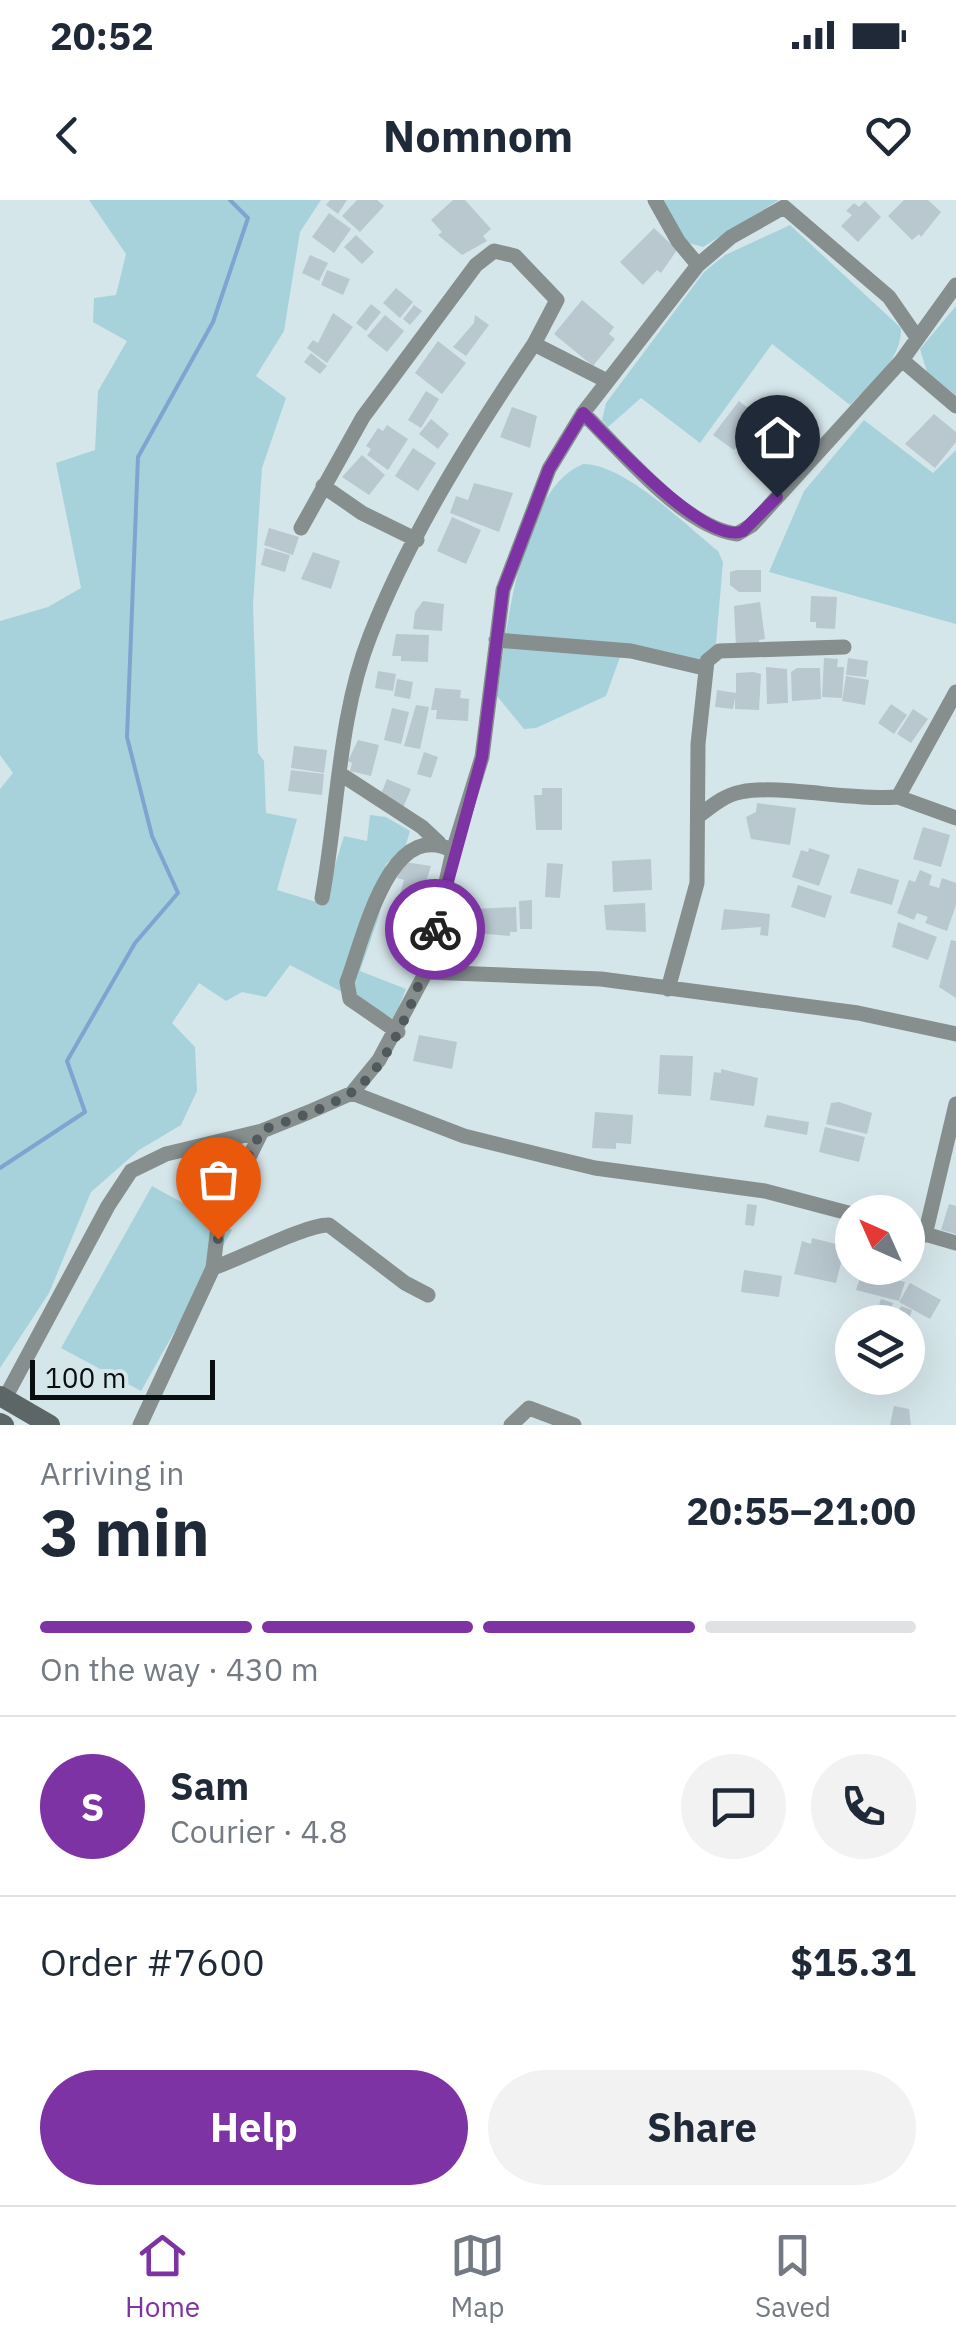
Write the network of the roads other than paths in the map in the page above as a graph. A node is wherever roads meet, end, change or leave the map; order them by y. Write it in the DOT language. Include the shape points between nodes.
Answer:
graph roads {
  1 [pos="656,200"];
  2 [pos="786,204"];
  3 [pos="698,265"];
  4 [pos="956,285"];
  5 [pos="916,336"];
  6 [pos="534,344"];
  7 [pos="902,360"];
  8 [pos="608,381"];
  9 [pos="956,406"];
  10 [pos="583,413"];
  11 [pos="323,486"];
  12 [pos="301,528"];
  13 [pos="416,540"];
  14 [pos="496,640"];
  15 [pos="844,646"];
  16 [pos="704,668"];
  17 [pos="956,692"];
  18 [pos="342,775"];
  19 [pos="898,797"];
  20 [pos="700,814"];
  21 [pos="956,818"];
  22 [pos="446,847"];
  23 [pos="322,898"];
  24 [pos="426,972"];
  25 [pos="668,989"];
  26 [pos="398,1032"];
  27 [pos="956,1034"];
  28 [pos="352,1092"];
  29 [pos="956,1104"];
  30 [pos="262,1130"];
  31 [pos="835,1210"];
  32 [pos="925,1235"];
  33 [pos="956,1244"];
  34 [pos="213,1268"];
  35 [pos="428,1295"];
  36 [pos="2,1397"];
  37 [pos="50,1425"];
  38 [pos="140,1425"];
  39 [pos="511,1425"];
  40 [pos="574,1425"];
  1 -- 3 [label="street"];
  2 -- 3 [label="street"];
  2 -- 5 [label="street" via="889,297"];
  3 -- 8 [label="street"];
  4 -- 5 [label="street"];
  5 -- 7 [label="street"];
  6 -- 8 [label="street"];
  6 -- 11 [label="street" via="558,300 515,256 494,251 396,370"];
  6 -- 13 [label="street"];
  7 -- 9 [label="street"];
  7 -- 10 [label="street" via="736,534 661,490"];
  8 -- 10 [label="street"];
  10 -- 14 [label="street" via="549,469 512,561"];
  11 -- 12 [label="street"];
  11 -- 13 [label="street"];
  13 -- 18 [label="street" via="370,636"];
  14 -- 16 [label="street" via="631,651"];
  14 -- 22 [label="street" via="482,757"];
  15 -- 16 [label="street" via="719,651"];
  16 -- 20 [label="street"];
  17 -- 19 [label="street"];
  18 -- 22 [label="street"];
  18 -- 23 [label="street"];
  19 -- 20 [label="street" via="754,790 721,799"];
  19 -- 21 [label="street"];
  20 -- 25 [label="street" via="697,884"];
  22 -- 24 [label="street"];
  22 -- 26 [label="street" via="406,852 396,862 347,982 350,999"];
  24 -- 25 [label="street" via="537,973"];
  24 -- 26 [label="street"];
  25 -- 27 [label="street" via="858,1013"];
  26 -- 28 [label="street"];
  28 -- 30 [label="street"];
  28 -- 31 [label="street" via="464,1136 544,1156 765,1191"];
  29 -- 32 [label="street"];
  30 -- 34 [label="street" via="219,1218"];
  30 -- 36 [label="street" via="166,1154 127,1176"];
  32 -- 33 [label="street"];
  34 -- 35 [label="street" via="304,1228 328,1225"];
  34 -- 38 [label="street"];
  36 -- 37 [label="main road"];
  39 -- 40 [label="street" via="528,1408"];
}
